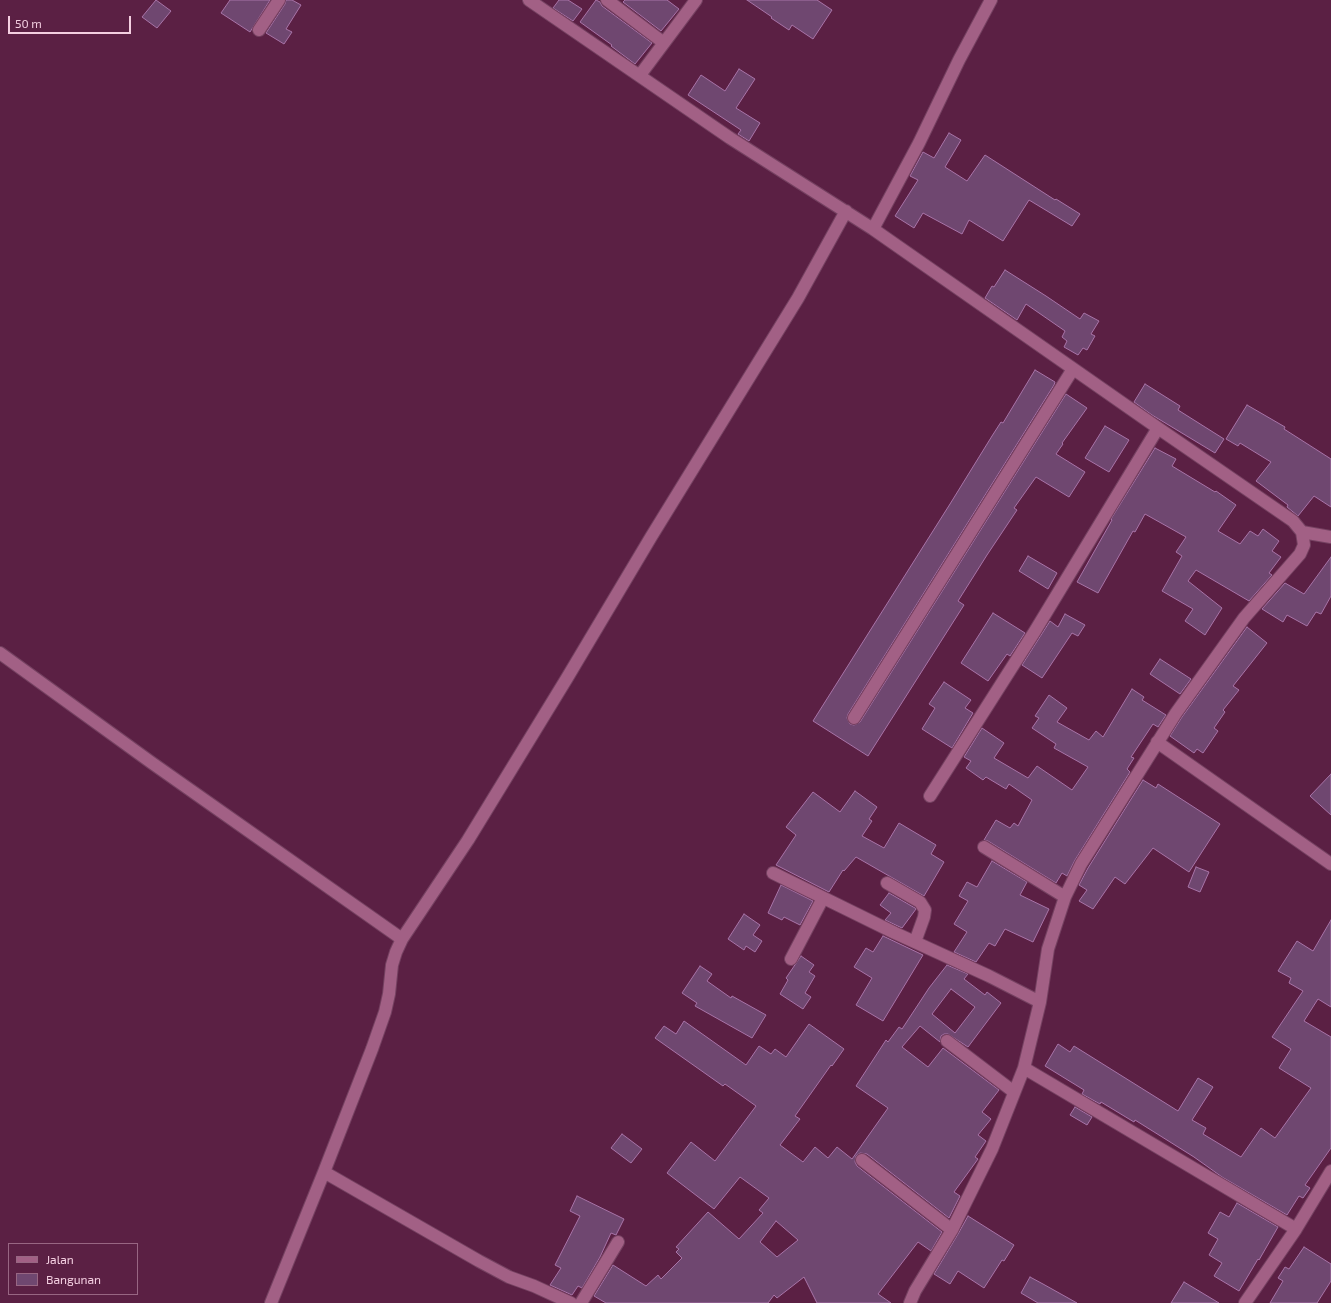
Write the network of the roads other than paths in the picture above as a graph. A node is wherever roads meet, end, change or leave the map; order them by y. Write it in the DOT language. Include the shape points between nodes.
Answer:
graph roads {
  1 [pos="279,0"];
  2 [pos="529,0"];
  3 [pos="607,0"];
  4 [pos="696,0"];
  5 [pos="991,0"];
  6 [pos="544,4"];
  7 [pos="259,30"];
  8 [pos="664,43"];
  9 [pos="640,75"];
  10 [pos="846,211"];
  11 [pos="873,229"];
  12 [pos="1073,369"];
  13 [pos="1158,428"];
  14 [pos="1302,532"];
  15 [pos="1331,537"];
  16 [pos="0,653"];
  17 [pos="854,718"];
  18 [pos="1158,742"];
  19 [pos="930,796"];
  20 [pos="984,847"];
  21 [pos="1331,864"];
  22 [pos="773,873"];
  23 [pos="887,883"];
  24 [pos="1065,897"];
  25 [pos="823,898"];
  26 [pos="402,940"];
  27 [pos="915,942"];
  28 [pos="791,959"];
  29 [pos="1040,1002"];
  30 [pos="947,1041"];
  31 [pos="1024,1068"];
  32 [pos="1014,1092"];
  33 [pos="862,1160"];
  34 [pos="1331,1171"];
  35 [pos="324,1172"];
  36 [pos="1296,1229"];
  37 [pos="952,1230"];
  38 [pos="618,1242"];
  39 [pos="271,1303"];
  40 [pos="570,1303"];
  41 [pos="581,1303"];
  42 [pos="910,1303"];
  43 [pos="1245,1303"];
  1 -- 7 [label="street"];
  2 -- 6 [label="street"];
  3 -- 8 [label="street"];
  4 -- 8 [label="street"];
  5 -- 11 [label="street"];
  6 -- 9 [label="street"];
  8 -- 9 [label="street"];
  9 -- 10 [label="street" via="730,138"];
  10 -- 11 [label="street"];
  10 -- 26 [label="street" via="798,298 468,840"];
  11 -- 12 [label="street"];
  12 -- 13 [label="street"];
  12 -- 17 [label="street"];
  13 -- 14 [label="street" via="1293,521"];
  13 -- 19 [label="street" via="1035,632"];
  14 -- 15 [label="street"];
  14 -- 18 [label="street" via="1304,545 1300,554 1244,618"];
  16 -- 26 [label="street"];
  18 -- 21 [label="street"];
  18 -- 24 [label="street" via="1081,864"];
  20 -- 24 [label="street"];
  22 -- 25 [label="street"];
  23 -- 27 [label="street" via="920,902 925,910"];
  24 -- 29 [label="street" via="1048,950"];
  25 -- 27 [label="street"];
  25 -- 28 [label="street"];
  26 -- 35 [label="street" via="392,965 385,1012"];
  27 -- 29 [label="street"];
  29 -- 31 [label="street"];
  30 -- 32 [label="street"];
  31 -- 32 [label="street"];
  31 -- 36 [label="street"];
  32 -- 37 [label="street" via="992,1149"];
  33 -- 37 [label="street"];
  34 -- 36 [label="street"];
  35 -- 39 [label="street"];
  35 -- 40 [label="street" via="509,1277"];
  36 -- 43 [label="street"];
  37 -- 42 [label="street"];
  38 -- 41 [label="street"];
}
